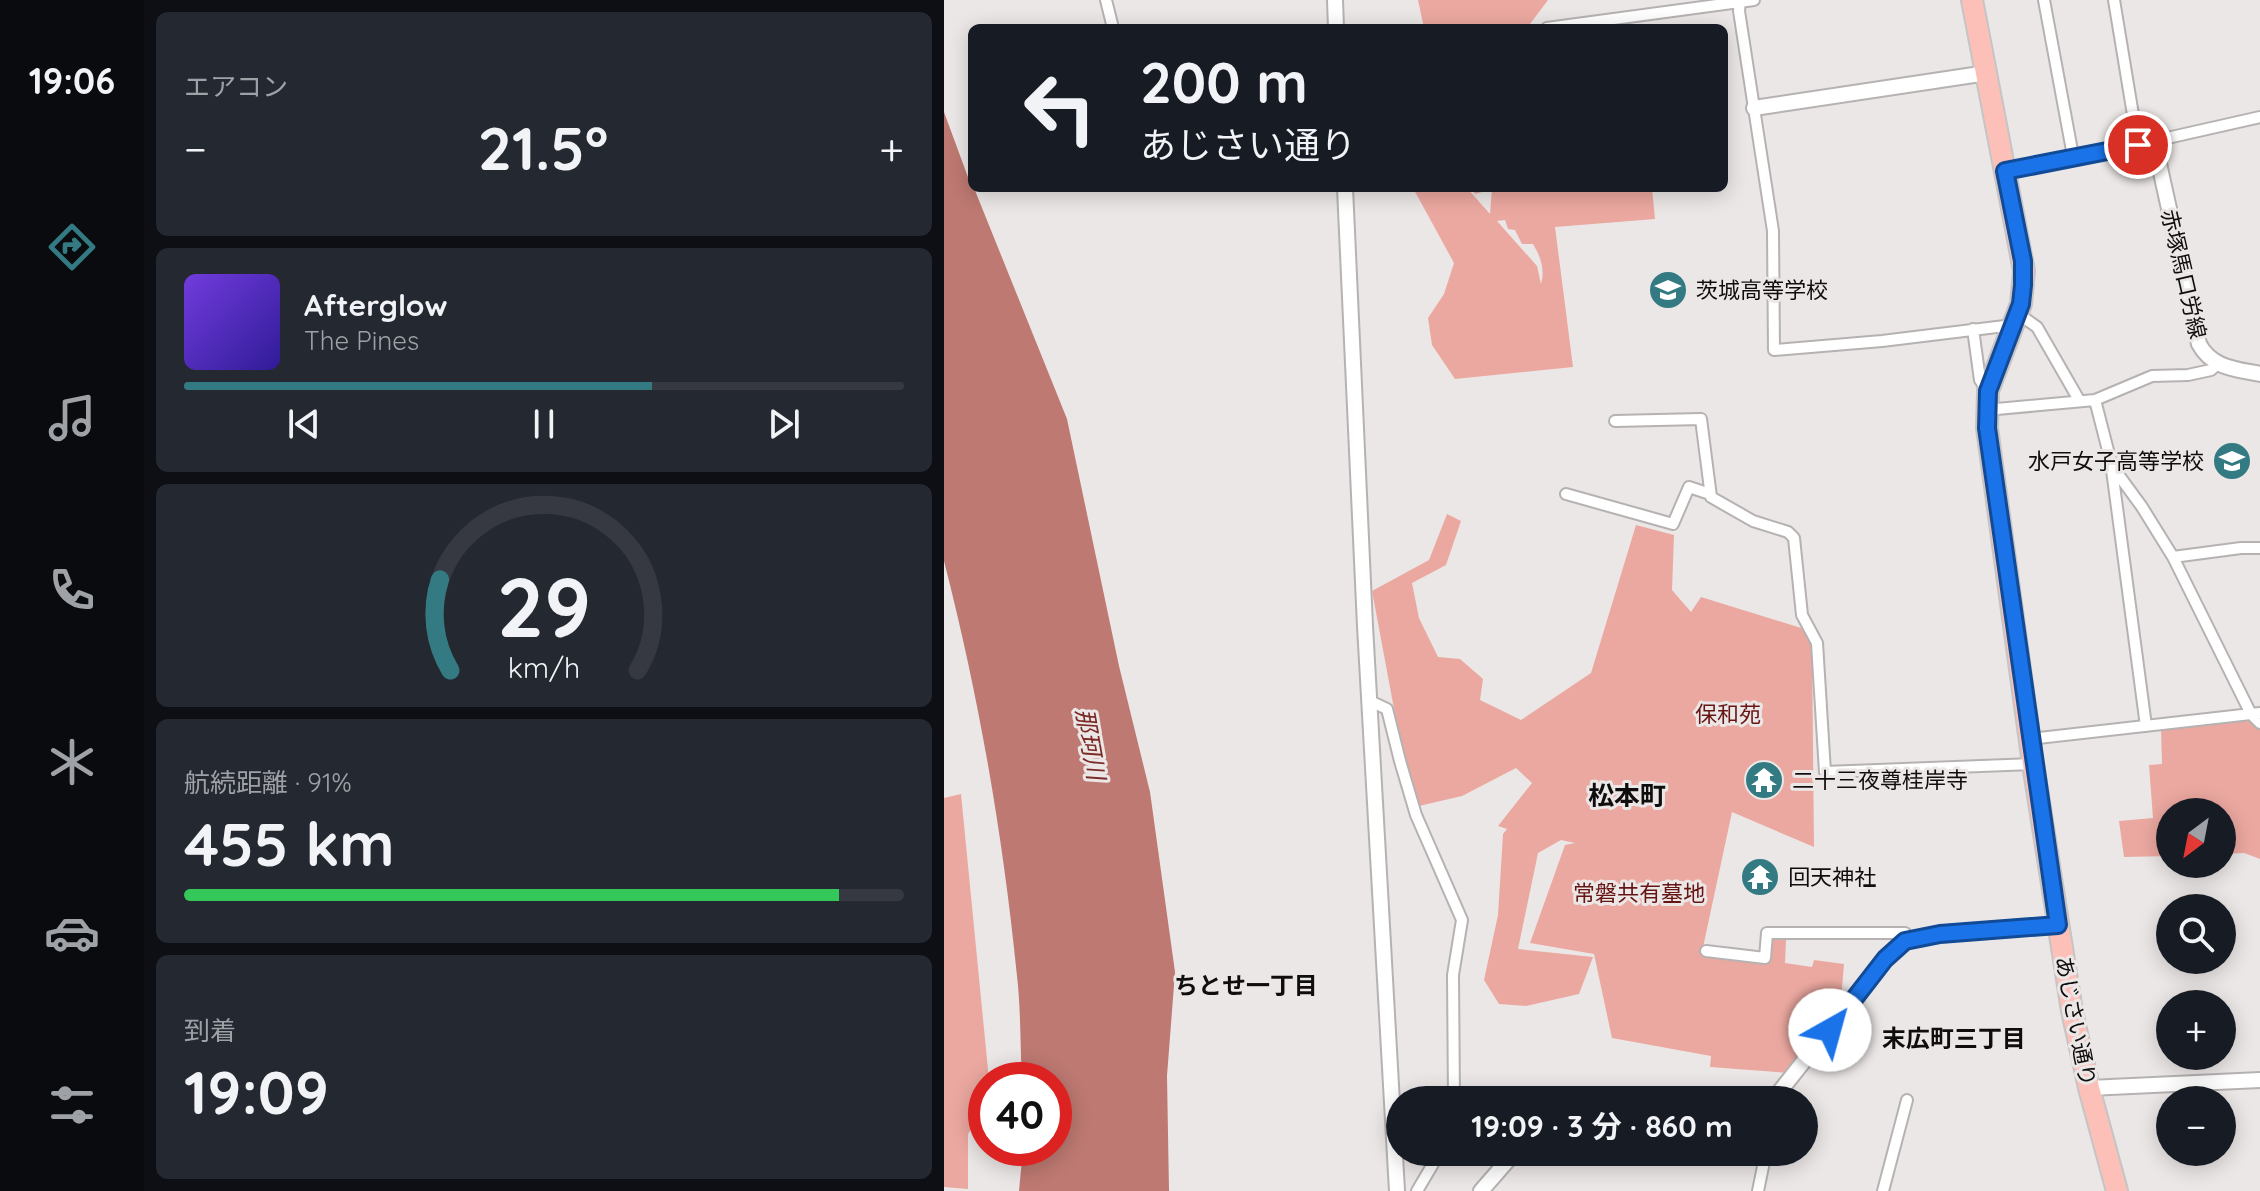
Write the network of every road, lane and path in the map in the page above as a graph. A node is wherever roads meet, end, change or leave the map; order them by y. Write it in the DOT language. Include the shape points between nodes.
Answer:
graph roads {
  1 [pos="1106,0"];
  2 [pos="1335,0"];
  3 [pos="1754,0"];
  4 [pos="1972,0"];
  5 [pos="2044,0"];
  6 [pos="1741,1"];
  7 [pos="2118,1"];
  8 [pos="1112,24"];
  9 [pos="1336,24"];
  10 [pos="1576,24"];
  11 [pos="1987,73"];
  12 [pos="1754,108"];
  13 [pos="2260,117"];
  14 [pos="2154,141"];
  15 [pos="2138,145"];
  16 [pos="2073,156"];
  17 [pos="2005,171"];
  18 [pos="1345,192"];
  19 [pos="2015,319"];
  20 [pos="1973,329"];
  21 [pos="2218,364"];
  22 [pos="2260,374"];
  23 [pos="2079,400"];
  24 [pos="2095,400"];
  25 [pos="1987,401"];
  26 [pos="1615,421"];
  27 [pos="2112,466"];
  28 [pos="1566,494"];
  29 [pos="1710,494"];
  30 [pos="2260,548"];
  31 [pos="2173,557"];
  32 [pos="1370,701"];
  33 [pos="2255,713"];
  34 [pos="2260,723"];
  35 [pos="2146,726"];
  36 [pos="2030,739"];
  37 [pos="2033,764"];
  38 [pos="2058,925"];
  39 [pos="1905,937"];
  40 [pos="1706,951"];
  41 [pos="2260,1080"];
  42 [pos="1454,1086"];
  43 [pos="1784,1086"];
  44 [pos="2089,1088"];
  45 [pos="1907,1100"];
  46 [pos="1432,1166"];
  47 [pos="1503,1166"];
  48 [pos="1763,1166"];
  49 [pos="1397,1191"];
  50 [pos="1417,1191"];
  51 [pos="1481,1191"];
  52 [pos="1758,1191"];
  53 [pos="1883,1191"];
  54 [pos="2117,1191"];
  1 -- 8 [label="street"];
  2 -- 9 [label="street"];
  3 -- 6 [label="street"];
  4 -- 11 [label="highway, あじさい通り"];
  5 -- 16 [label="street"];
  6 -- 10 [label="street"];
  6 -- 12 [label="street"];
  7 -- 15 [label="street"];
  11 -- 12 [label="street"];
  11 -- 17 [label="highway, あじさい通り"];
  12 -- 20 [label="street" via="1773,231 1774,350"];
  13 -- 14 [label="street"];
  14 -- 15 [label="street"];
  14 -- 21 [label="street, 赤塚馬口労線" via="2199,344"];
  15 -- 16 [label="street"];
  16 -- 17 [label="street"];
  17 -- 19 [label="highway, あじさい通り" via="2023,261"];
  18 -- 32 [label="street"];
  19 -- 20 [label="street"];
  19 -- 23 [label="street" via="2037,327"];
  19 -- 25 [label="highway, あじさい通り"];
  20 -- 25 [label="street"];
  21 -- 22 [label="street, 赤塚馬口労線"];
  21 -- 24 [label="street" via="2188,375 2152,376"];
  23 -- 24 [label="street"];
  23 -- 25 [label="street"];
  24 -- 27 [label="street"];
  25 -- 36 [label="highway, あじさい通り"];
  26 -- 29 [label="street" via="1701,419"];
  27 -- 31 [label="street"];
  27 -- 35 [label="street"];
  28 -- 29 [label="street" via="1673,524 1689,487"];
  29 -- 37 [label="street" via="1794,538 1802,615 1817,643 1825,772"];
  30 -- 31 [label="street"];
  31 -- 33 [label="street"];
  32 -- 42 [label="street" via="1387,709 1416,815 1462,920 1453,975"];
  32 -- 49 [label="street"];
  33 -- 34 [label="street"];
  33 -- 35 [label="street"];
  35 -- 36 [label="street"];
  36 -- 37 [label="highway, あじさい通り"];
  37 -- 38 [label="highway, あじさい通り"];
  38 -- 39 [label="street"];
  38 -- 44 [label="highway, あじさい通り"];
  39 -- 40 [label="street" via="1767,933 1765,958"];
  39 -- 43 [label="street"];
  41 -- 44 [label="street"];
  44 -- 54 [label="highway, あじさい通り"];
  45 -- 53 [label="street"];
  46 -- 50 [label="street"];
  47 -- 51 [label="street"];
  48 -- 52 [label="street"];
}
